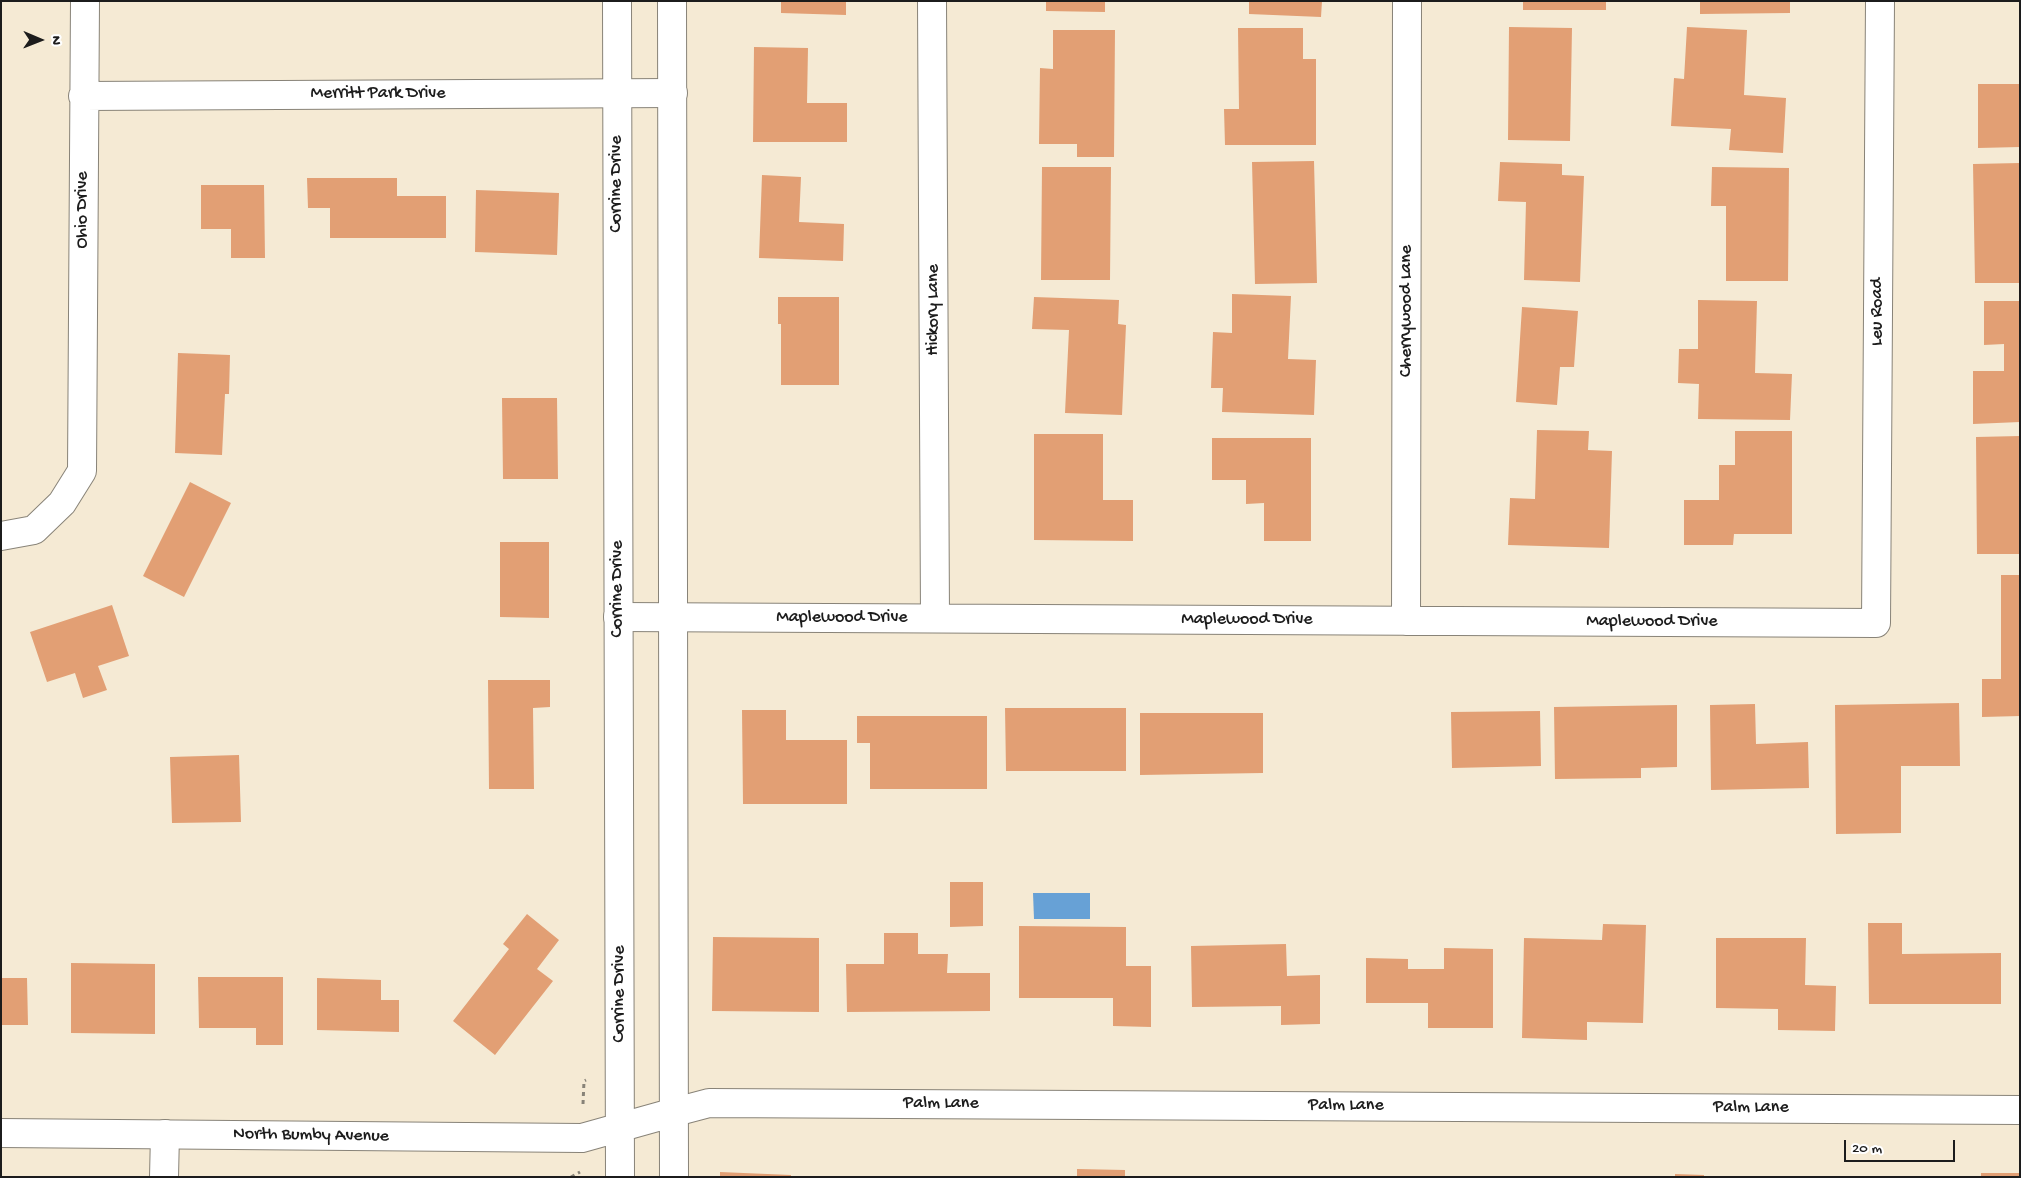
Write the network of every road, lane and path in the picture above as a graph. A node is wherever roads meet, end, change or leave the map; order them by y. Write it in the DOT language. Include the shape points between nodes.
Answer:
graph roads {
  1 [pos="85,1"];
  2 [pos="617,1"];
  3 [pos="672,1"];
  4 [pos="932,1"];
  5 [pos="1407,1"];
  6 [pos="1880,1"];
  7 [pos="673,93"];
  8 [pos="617,94"];
  9 [pos="83,96"];
  10 [pos="1,536"];
  11 [pos="673,616"];
  12 [pos="618,617"];
  13 [pos="935,618"];
  14 [pos="1406,621"];
  15 [pos="1876,623"];
  16 [pos="2020,1110"];
  17 [pos="674,1112"];
  18 [pos="620,1128"];
  19 [pos="1,1133"];
  20 [pos="165,1134"];
  21 [pos="581,1172"];
  22 [pos="164,1177"];
  23 [pos="571,1177"];
  24 [pos="620,1177"];
  25 [pos="674,1177"];
  1 -- 9 [label="street, Ohio Drive"];
  2 -- 8 [label="street, Corrine Drive"];
  3 -- 7 [label="street"];
  4 -- 13 [label="street, Hickory Lane"];
  5 -- 14 [label="street, Cherrywood Lane"];
  6 -- 15 [label="street, Leu Road"];
  7 -- 8 [label="street, Merritt Park Drive"];
  7 -- 11 [label="street"];
  8 -- 9 [label="street, Merritt Park Drive"];
  8 -- 12 [label="street, Corrine Drive"];
  9 -- 10 [label="street, Ohio Drive" via="82,471 62,503 34,530"];
  11 -- 12 [label="street, Maplewood Drive"];
  11 -- 13 [label="street, Maplewood Drive"];
  11 -- 17 [label="street"];
  12 -- 18 [label="street, Corrine Drive"];
  13 -- 14 [label="street, Maplewood Drive"];
  14 -- 15 [label="street, Maplewood Drive"];
  16 -- 17 [label="street, Palm Lane" via="709,1103"];
  17 -- 18 [label="street, Palm Lane"];
  17 -- 25 [label="street"];
  18 -- 20 [label="street, North Bumby Avenue" via="582,1138"];
  18 -- 24 [label="street, Corrine Drive"];
  19 -- 20 [label="street, North Bumby Avenue"];
  20 -- 22 [label="street"];
  21 -- 23 [label="path"];
}
